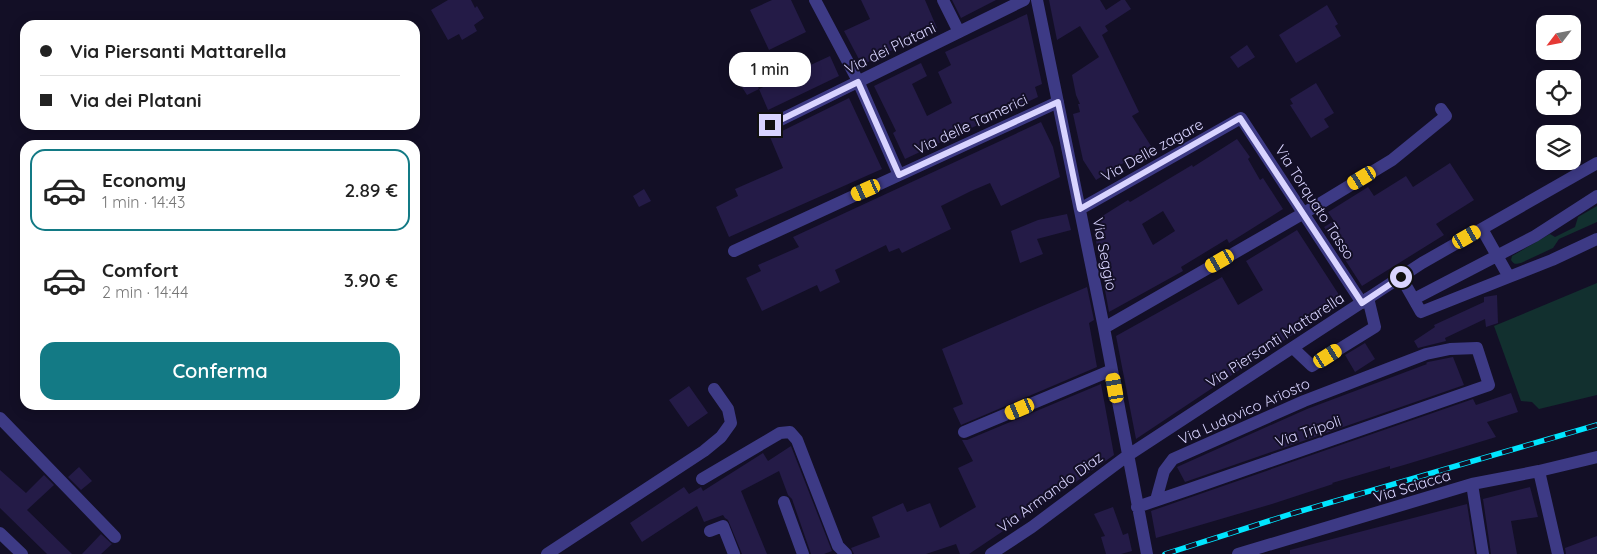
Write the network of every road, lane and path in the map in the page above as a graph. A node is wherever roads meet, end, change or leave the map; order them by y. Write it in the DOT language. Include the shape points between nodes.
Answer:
graph roads {
  1 [pos="815,0"];
  2 [pos="943,0"];
  3 [pos="1024,0"];
  4 [pos="1037,0"];
  5 [pos="958,32"];
  6 [pos="858,82"];
  7 [pos="1058,102"];
  8 [pos="1441,109"];
  9 [pos="1240,118"];
  10 [pos="770,125"];
  11 [pos="1597,163"];
  12 [pos="899,175"];
  13 [pos="1597,196"];
  14 [pos="1080,209"];
  15 [pos="1303,213"];
  16 [pos="1482,229"];
  17 [pos="1597,239"];
  18 [pos="734,250"];
  19 [pos="1497,255"];
  20 [pos="1509,276"];
  21 [pos="1401,277"];
  22 [pos="1414,299"];
  23 [pos="1365,300"];
  24 [pos="1104,328"];
  25 [pos="1293,348"];
  26 [pos="1112,370"];
  27 [pos="1489,385"];
  28 [pos="714,390"];
  29 [pos="0,418"];
  30 [pos="964,432"];
  31 [pos="1127,456"];
  32 [pos="1597,457"];
  33 [pos="1539,471"];
  34 [pos="702,479"];
  35 [pos="1472,484"];
  36 [pos="1156,500"];
  37 [pos="784,502"];
  38 [pos="1137,507"];
  39 [pos="710,531"];
  40 [pos="0,533"];
  41 [pos="115,537"];
  42 [pos="22,554"];
  43 [pos="547,554"];
  44 [pos="734,554"];
  45 [pos="803,554"];
  46 [pos="846,554"];
  47 [pos="991,554"];
  48 [pos="1147,554"];
  49 [pos="1238,554"];
  50 [pos="1483,554"];
  51 [pos="1558,554"];
  1 -- 6 [label="street"];
  2 -- 5 [label="street"];
  3 -- 5 [label="street, Via dei Platani"];
  4 -- 7 [label="street, Via Seggio"];
  5 -- 6 [label="street, Via dei Platani"];
  6 -- 10 [label="street, Via dei Platani"];
  6 -- 12 [label="street"];
  7 -- 12 [label="street, Via delle Tamerici"];
  7 -- 14 [label="street, Via Seggio"];
  8 -- 15 [label="street" via="1446,116 1392,160"];
  9 -- 14 [label="street, Via Delle zagare"];
  9 -- 15 [label="street, Via Torquato Tasso"];
  11 -- 16 [label="street, Via Piersanti Mattarella"];
  12 -- 18 [label="street, Via delle Tamerici"];
  13 -- 19 [label="street" via="1535,236"];
  14 -- 24 [label="street, Via Seggio"];
  15 -- 23 [label="street, Via Torquato Tasso"];
  15 -- 24 [label="street"];
  16 -- 19 [label="street"];
  16 -- 21 [label="street, Via Piersanti Mattarella"];
  17 -- 20 [label="street"];
  19 -- 20 [label="street"];
  19 -- 22 [label="street"];
  20 -- 22 [label="street" via="1421,312"];
  21 -- 22 [label="street"];
  21 -- 23 [label="street, Via Piersanti Mattarella"];
  23 -- 25 [label="street, Via Piersanti Mattarella"];
  23 -- 25 [label="street, Via Torquato Tasso" via="1375,327 1312,366"];
  24 -- 26 [label="street, Via Seggio"];
  25 -- 31 [label="street, Via Piersanti Mattarella"];
  26 -- 30 [label="street"];
  26 -- 31 [label="street, Via Seggio"];
  27 -- 36 [label="street, Via Tripoli"];
  27 -- 36 [label="street, Via Ludovico Ariosto" via="1477,348 1426,354 1173,459 1164,470"];
  28 -- 43 [label="street" via="728,409 731,423 722,437"];
  29 -- 41 [label="street"];
  31 -- 38 [label="street, Via Seggio"];
  31 -- 47 [label="street, Via Armando Diaz"];
  32 -- 33 [label="street, Via Sciacca"];
  33 -- 35 [label="street, Via Sciacca"];
  33 -- 51 [label="street"];
  34 -- 46 [label="street" via="780,433 790,432 798,440 838,546"];
  35 -- 49 [label="street, Via Sciacca"];
  35 -- 50 [label="street"];
  36 -- 38 [label="street, Via Tripoli"];
  37 -- 45 [label="street"];
  38 -- 48 [label="street, Via Seggio"];
  39 -- 44 [label="street" via="723,526"];
  40 -- 42 [label="street"];
}
